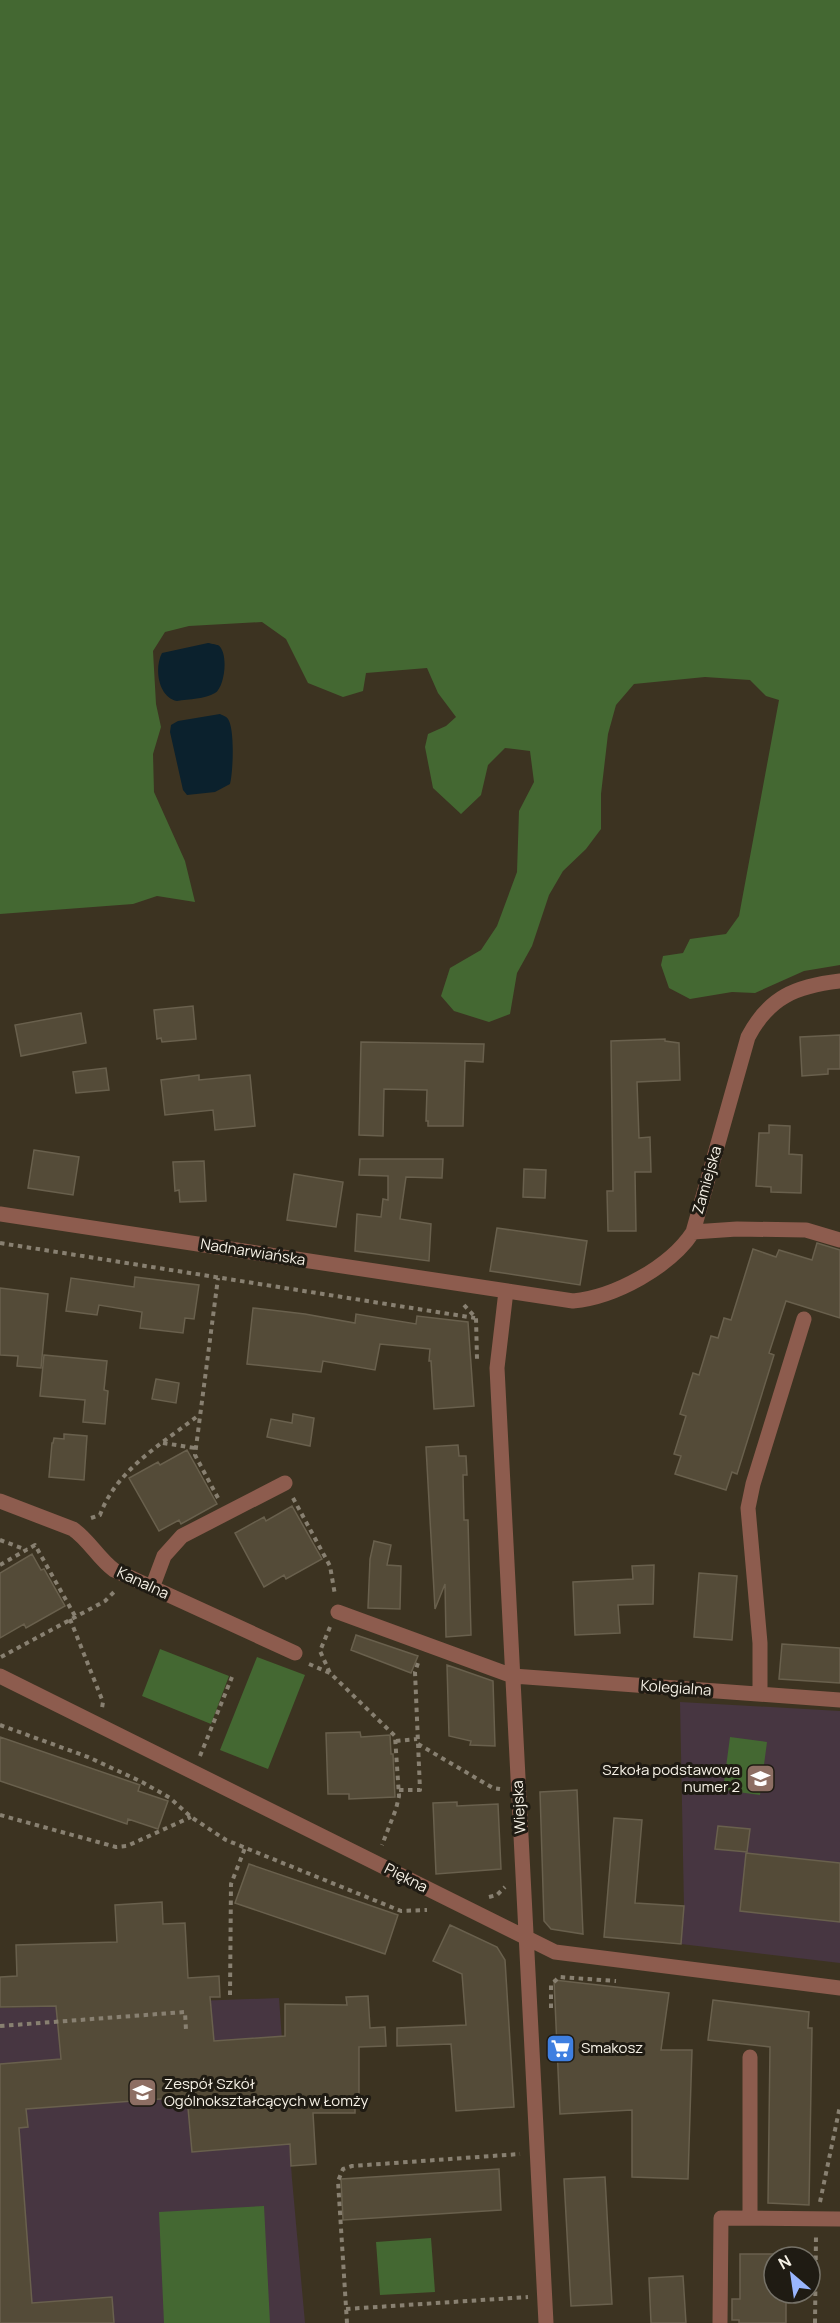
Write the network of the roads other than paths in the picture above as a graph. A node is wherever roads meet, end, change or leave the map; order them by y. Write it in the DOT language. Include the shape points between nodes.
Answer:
graph roads {
  1 [pos="840,981"];
  2 [pos="0,1214"];
  3 [pos="693,1232"];
  4 [pos="840,1240"];
  5 [pos="507,1291"];
  6 [pos="804,1319"];
  7 [pos="286,1489"];
  8 [pos="0,1501"];
  9 [pos="152,1588"];
  10 [pos="338,1612"];
  11 [pos="295,1653"];
  12 [pos="0,1676"];
  13 [pos="513,1676"];
  14 [pos="760,1694"];
  15 [pos="840,1700"];
  16 [pos="526,1939"];
  17 [pos="840,1988"];
  18 [pos="750,2057"];
  19 [pos="750,2218"];
  20 [pos="840,2219"];
  21 [pos="546,2323"];
  22 [pos="720,2323"];
  1 -- 3 [label="street, Zamiejska" via="815,984 778,1000 756,1021 741,1058"];
  2 -- 5 [label="street, Nadnarwiańska"];
  3 -- 4 [label="street" via="806,1230"];
  3 -- 5 [label="street, Zamiejska" via="658,1267 590,1299 573,1301"];
  5 -- 13 [label="street, Wiejska" via="497,1368"];
  6 -- 14 [label="street" via="748,1508 760,1643"];
  7 -- 9 [label="street" via="188,1532 164,1556"];
  8 -- 9 [label="street, Kanalna" via="73,1529 114,1570"];
  9 -- 11 [label="street, Kanalna"];
  10 -- 13 [label="street"];
  12 -- 16 [label="street, Piękna"];
  13 -- 14 [label="street, Kolegialna"];
  13 -- 16 [label="street, Wiejska"];
  14 -- 15 [label="street, Kolegialna"];
  16 -- 17 [label="street, Piękna" via="569,1955"];
  16 -- 21 [label="street, Wiejska"];
  18 -- 19 [label="street"];
  19 -- 20 [label="street"];
  19 -- 22 [label="street" via="721,2218"];
}
